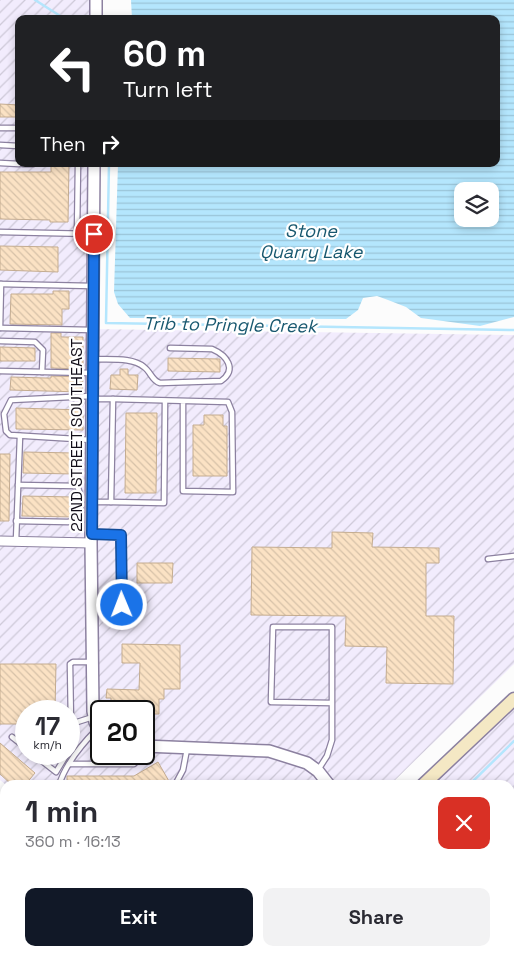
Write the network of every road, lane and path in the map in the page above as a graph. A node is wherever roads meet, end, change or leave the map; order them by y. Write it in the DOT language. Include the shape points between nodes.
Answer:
graph roads {
  1 [pos="96,0"];
  2 [pos="96,15"];
  3 [pos="0,128"];
  4 [pos="15,128"];
  5 [pos="0,145"];
  6 [pos="15,146"];
  7 [pos="0,163"];
  8 [pos="15,164"];
  9 [pos="78,167"];
  10 [pos="94,167"];
  11 [pos="0,232"];
  12 [pos="77,234"];
  13 [pos="94,234"];
  14 [pos="0,284"];
  15 [pos="94,286"];
  16 [pos="0,328"];
  17 [pos="93,330"];
  18 [pos="0,341"];
  19 [pos="170,348"];
  20 [pos="93,359"];
  21 [pos="0,371"];
  22 [pos="42,372"];
  23 [pos="93,373"];
  24 [pos="93,398"];
  25 [pos="113,400"];
  26 [pos="165,401"];
  27 [pos="183,401"];
  28 [pos="4,417"];
  29 [pos="0,422"];
  30 [pos="20,436"];
  31 [pos="92,440"];
  32 [pos="18,485"];
  33 [pos="92,502"];
  34 [pos="111,502"];
  35 [pos="16,521"];
  36 [pos="92,538"];
  37 [pos="0,541"];
  38 [pos="16,541"];
  39 [pos="514,556"];
  40 [pos="488,558"];
  41 [pos="122,605"];
  42 [pos="92,662"];
  43 [pos="514,699"];
  44 [pos="70,700"];
  45 [pos="93,700"];
  46 [pos="332,702"];
  47 [pos="12,736"];
  48 [pos="15,739"];
  49 [pos="90,739"];
  50 [pos="155,746"];
  51 [pos="80,748"];
  52 [pos="188,748"];
  53 [pos="48,765"];
  54 [pos="60,765"];
  55 [pos="68,765"];
  56 [pos="318,771"];
  57 [pos="61,780"];
  58 [pos="178,780"];
  59 [pos="325,780"];
  60 [pos="428,780"];
  1 -- 2 [label="street"];
  3 -- 4 [label="lane"];
  5 -- 6 [label="lane"];
  7 -- 8 [label="lane"];
  9 -- 12 [label="lane"];
  10 -- 13 [label="street, 22ND STREET SOUTHEAST"];
  11 -- 12 [label="lane"];
  12 -- 13 [label="lane"];
  13 -- 15 [label="street, 22ND STREET SOUTHEAST"];
  14 -- 15 [label="lane"];
  14 -- 16 [label="lane"];
  15 -- 17 [label="street, 22ND STREET SOUTHEAST"];
  16 -- 17 [label="lane"];
  17 -- 20 [label="street, 22ND STREET SOUTHEAST"];
  18 -- 22 [label="lane" via="35,342 43,350"];
  19 -- 20 [label="lane" via="212,349 223,354 229,366 226,378 221,381 160,384 137,362"];
  20 -- 23 [label="street, 22ND STREET SOUTHEAST"];
  21 -- 22 [label="lane"];
  22 -- 23 [label="lane"];
  23 -- 24 [label="street, 22ND STREET SOUTHEAST"];
  24 -- 25 [label="lane"];
  24 -- 28 [label="lane" via="11,400"];
  24 -- 31 [label="street, 22ND STREET SOUTHEAST"];
  25 -- 26 [label="lane"];
  25 -- 34 [label="lane"];
  26 -- 27 [label="lane"];
  26 -- 34 [label="lane" via="164,503"];
  27 -- 27 [label="lane" via="228,402 232,412 233,492 183,491"];
  28 -- 29 [label="lane"];
  28 -- 30 [label="lane" via="6,431"];
  30 -- 31 [label="lane"];
  30 -- 32 [label="lane"];
  31 -- 33 [label="street, 22ND STREET SOUTHEAST"];
  32 -- 35 [label="lane"];
  32 -- 35 [label="lane" via="77,486 80,511 77,520 68,522"];
  33 -- 34 [label="lane"];
  33 -- 36 [label="street, 22ND STREET SOUTHEAST"];
  35 -- 38 [label="lane"];
  36 -- 38 [label="street"];
  36 -- 41 [label="lane" via="121,535"];
  36 -- 42 [label="street, 22ND STREET SOUTHEAST"];
  37 -- 38 [label="street"];
  39 -- 40 [label="lane"];
  42 -- 44 [label="lane" via="70,664"];
  42 -- 45 [label="street, 22ND STREET SOUTHEAST"];
  43 -- 60 [label="main road"];
  46 -- 46 [label="lane" via="332,627 273,627 271,702"];
  46 -- 56 [label="lane" via="332,740 328,756"];
  47 -- 48 [label="lane"];
  49 -- 51 [label="lane"];
  50 -- 52 [label="street"];
  52 -- 56 [label="street" via="269,751 307,763"];
  52 -- 58 [label="lane"];
  53 -- 54 [label="lane" via="56,771"];
  55 -- 57 [label="lane"];
  56 -- 59 [label="street"];
}
